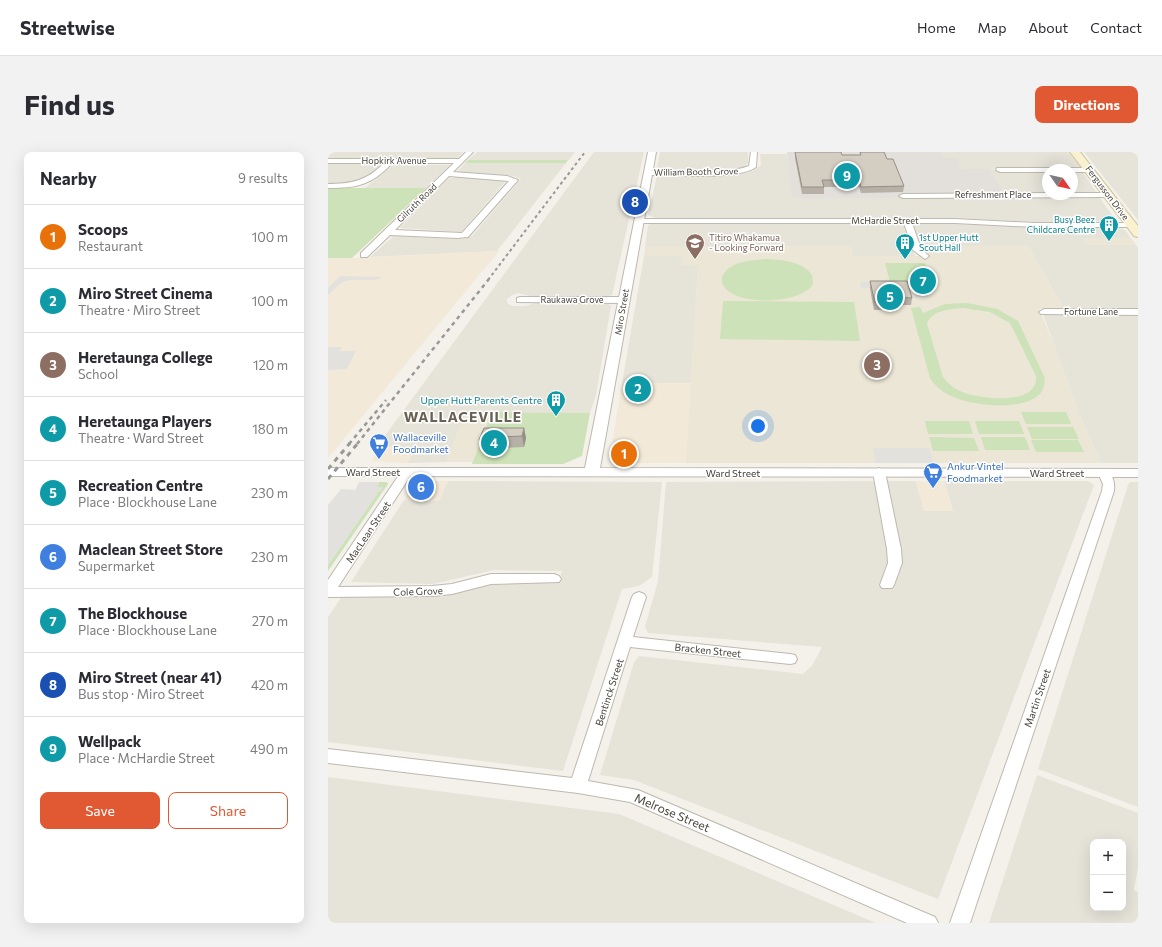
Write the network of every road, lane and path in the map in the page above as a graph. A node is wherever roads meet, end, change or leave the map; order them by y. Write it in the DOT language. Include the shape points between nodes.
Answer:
graph roads {
  1 [pos="470,152"];
  2 [pos="652,152"];
  3 [pos="754,152"];
  4 [pos="1075,152"];
  5 [pos="328,161"];
  6 [pos="390,161"];
  7 [pos="460,162"];
  8 [pos="1000,170"];
  9 [pos="1089,170"];
  10 [pos="648,173"];
  11 [pos="447,174"];
  12 [pos="328,186"];
  13 [pos="1108,195"];
  14 [pos="903,196"];
  15 [pos="639,221"];
  16 [pos="907,221"];
  17 [pos="1131,225"];
  18 [pos="388,232"];
  19 [pos="1138,234"];
  20 [pos="364,252"];
  21 [pos="926,256"];
  22 [pos="520,300"];
  23 [pos="624,300"];
  24 [pos="1044,312"];
  25 [pos="1138,312"];
  26 [pos="328,472"];
  27 [pos="407,472"];
  28 [pos="592,472"];
  29 [pos="879,472"];
  30 [pos="1104,473"];
  31 [pos="1138,473"];
  32 [pos="554,580"];
  33 [pos="887,585"];
  34 [pos="328,592"];
  35 [pos="639,597"];
  36 [pos="625,640"];
  37 [pos="790,659"];
  38 [pos="328,756"];
  39 [pos="578,786"];
  40 [pos="928,923"];
  41 [pos="960,923"];
  1 -- 7 [label="street, Gilruth Road"];
  2 -- 10 [label="street, Miro Street"];
  3 -- 10 [label="street, William Booth Grove" via="752,167 738,172"];
  4 -- 9 [label="main road, Fergusson Drive"];
  5 -- 6 [label="street, Hopkirk Avenue"];
  6 -- 7 [label="street, Hopkirk Avenue"];
  6 -- 12 [label="street" via="363,184"];
  7 -- 11 [label="street, Gilruth Road"];
  8 -- 9 [label="street"];
  9 -- 13 [label="main road, Fergusson Drive"];
  10 -- 15 [label="street, Miro Street"];
  11 -- 18 [label="street, Gilruth Road"];
  11 -- 18 [label="street" via="514,180 465,235"];
  13 -- 14 [label="street, Refreshment Place"];
  13 -- 17 [label="main road, Fergusson Drive"];
  15 -- 16 [label="street, McHardie Street"];
  15 -- 23 [label="street, Miro Street"];
  16 -- 17 [label="street, McHardie Street"];
  16 -- 21 [label="street" via="917,250"];
  17 -- 19 [label="main road, Fergusson Drive"];
  18 -- 20 [label="street, Gilruth Road"];
  22 -- 23 [label="street, Raukawa Grove"];
  23 -- 28 [label="street, Miro Street"];
  24 -- 25 [label="street, Fortune Lane"];
  26 -- 27 [label="street, Ward Street"];
  27 -- 28 [label="street, Ward Street"];
  27 -- 34 [label="street, MacLean Street"];
  28 -- 29 [label="street, Ward Street"];
  29 -- 30 [label="street, Ward Street"];
  29 -- 33 [label="street" via="895,563"];
  30 -- 31 [label="street, Ward Street"];
  30 -- 41 [label="street, Martin Street" via="1109,484 1108,491"];
  32 -- 34 [label="street, Cole Grove" via="490,578 452,589 432,591"];
  35 -- 36 [label="street, Bentinck Street"];
  36 -- 37 [label="street, Bracken Street"];
  36 -- 39 [label="street, Bentinck Street"];
  38 -- 39 [label="street, Melrose Street"];
  39 -- 40 [label="street, Melrose Street" via="632,795"];
}
